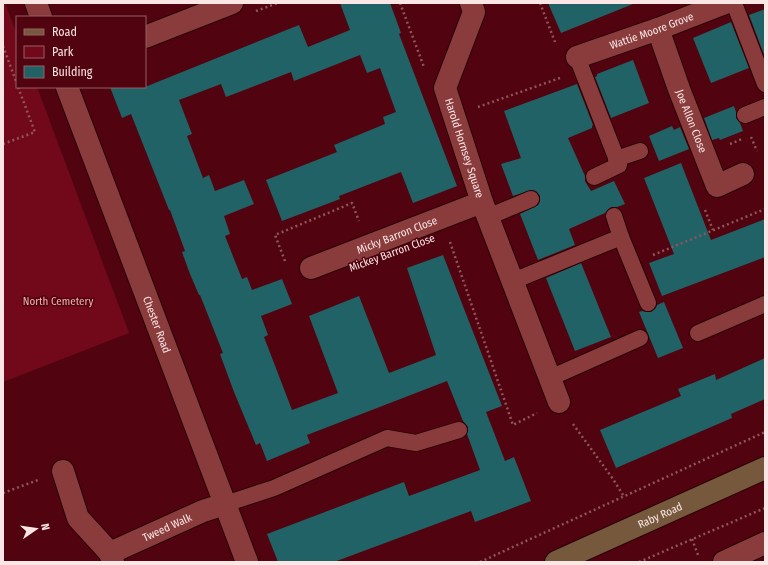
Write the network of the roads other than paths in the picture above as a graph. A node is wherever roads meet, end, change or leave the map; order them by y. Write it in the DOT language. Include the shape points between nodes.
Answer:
graph roads {
  1 [pos="36,3"];
  2 [pos="232,3"];
  3 [pos="471,3"];
  4 [pos="725,3"];
  5 [pos="734,3"];
  6 [pos="41,16"];
  7 [pos="658,29"];
  8 [pos="146,37"];
  9 [pos="577,57"];
  10 [pos="765,84"];
  11 [pos="67,88"];
  12 [pos="765,107"];
  13 [pos="745,115"];
  14 [pos="640,151"];
  15 [pos="616,159"];
  16 [pos="743,174"];
  17 [pos="594,177"];
  18 [pos="531,200"];
  19 [pos="485,210"];
  20 [pos="614,216"];
  21 [pos="621,237"];
  22 [pos="311,268"];
  23 [pos="513,280"];
  24 [pos="648,303"];
  25 [pos="765,304"];
  26 [pos="698,333"];
  27 [pos="640,338"];
  28 [pos="550,378"];
  29 [pos="560,402"];
  30 [pos="459,430"];
  31 [pos="765,468"];
  32 [pos="63,471"];
  33 [pos="225,504"];
  34 [pos="765,543"];
  35 [pos="111,558"];
  36 [pos="247,562"];
  37 [pos="556,562"];
  38 [pos="724,562"];
  1 -- 6 [label="street"];
  2 -- 8 [label="street"];
  3 -- 19 [label="street, Harold Hornsey Square" via="474,12 445,88"];
  4 -- 7 [label="street, Wattie Moore Grove"];
  5 -- 10 [label="lane"];
  7 -- 9 [label="street, Wattie Moore Grove"];
  7 -- 16 [label="street, Joe Allon Close" via="716,186"];
  9 -- 15 [label="lane"];
  11 -- 33 [label="street, Chester Road"];
  12 -- 13 [label="lane"];
  14 -- 15 [label="lane"];
  15 -- 17 [label="lane" via="618,165"];
  18 -- 19 [label="lane"];
  19 -- 22 [label="street, Micky Barron Close"];
  19 -- 23 [label="street"];
  20 -- 21 [label="lane"];
  21 -- 23 [label="lane"];
  21 -- 24 [label="lane"];
  23 -- 28 [label="street"];
  25 -- 26 [label="lane"];
  27 -- 28 [label="lane"];
  28 -- 29 [label="street"];
  30 -- 33 [label="lane" via="416,443 387,438 274,488"];
  31 -- 37 [label="street, Raby Road"];
  32 -- 35 [label="street, Tweed Walk" via="78,518"];
  33 -- 35 [label="street, Tweed Walk" via="203,511"];
  33 -- 36 [label="street, Chester Road"];
  34 -- 38 [label="street"];
}
